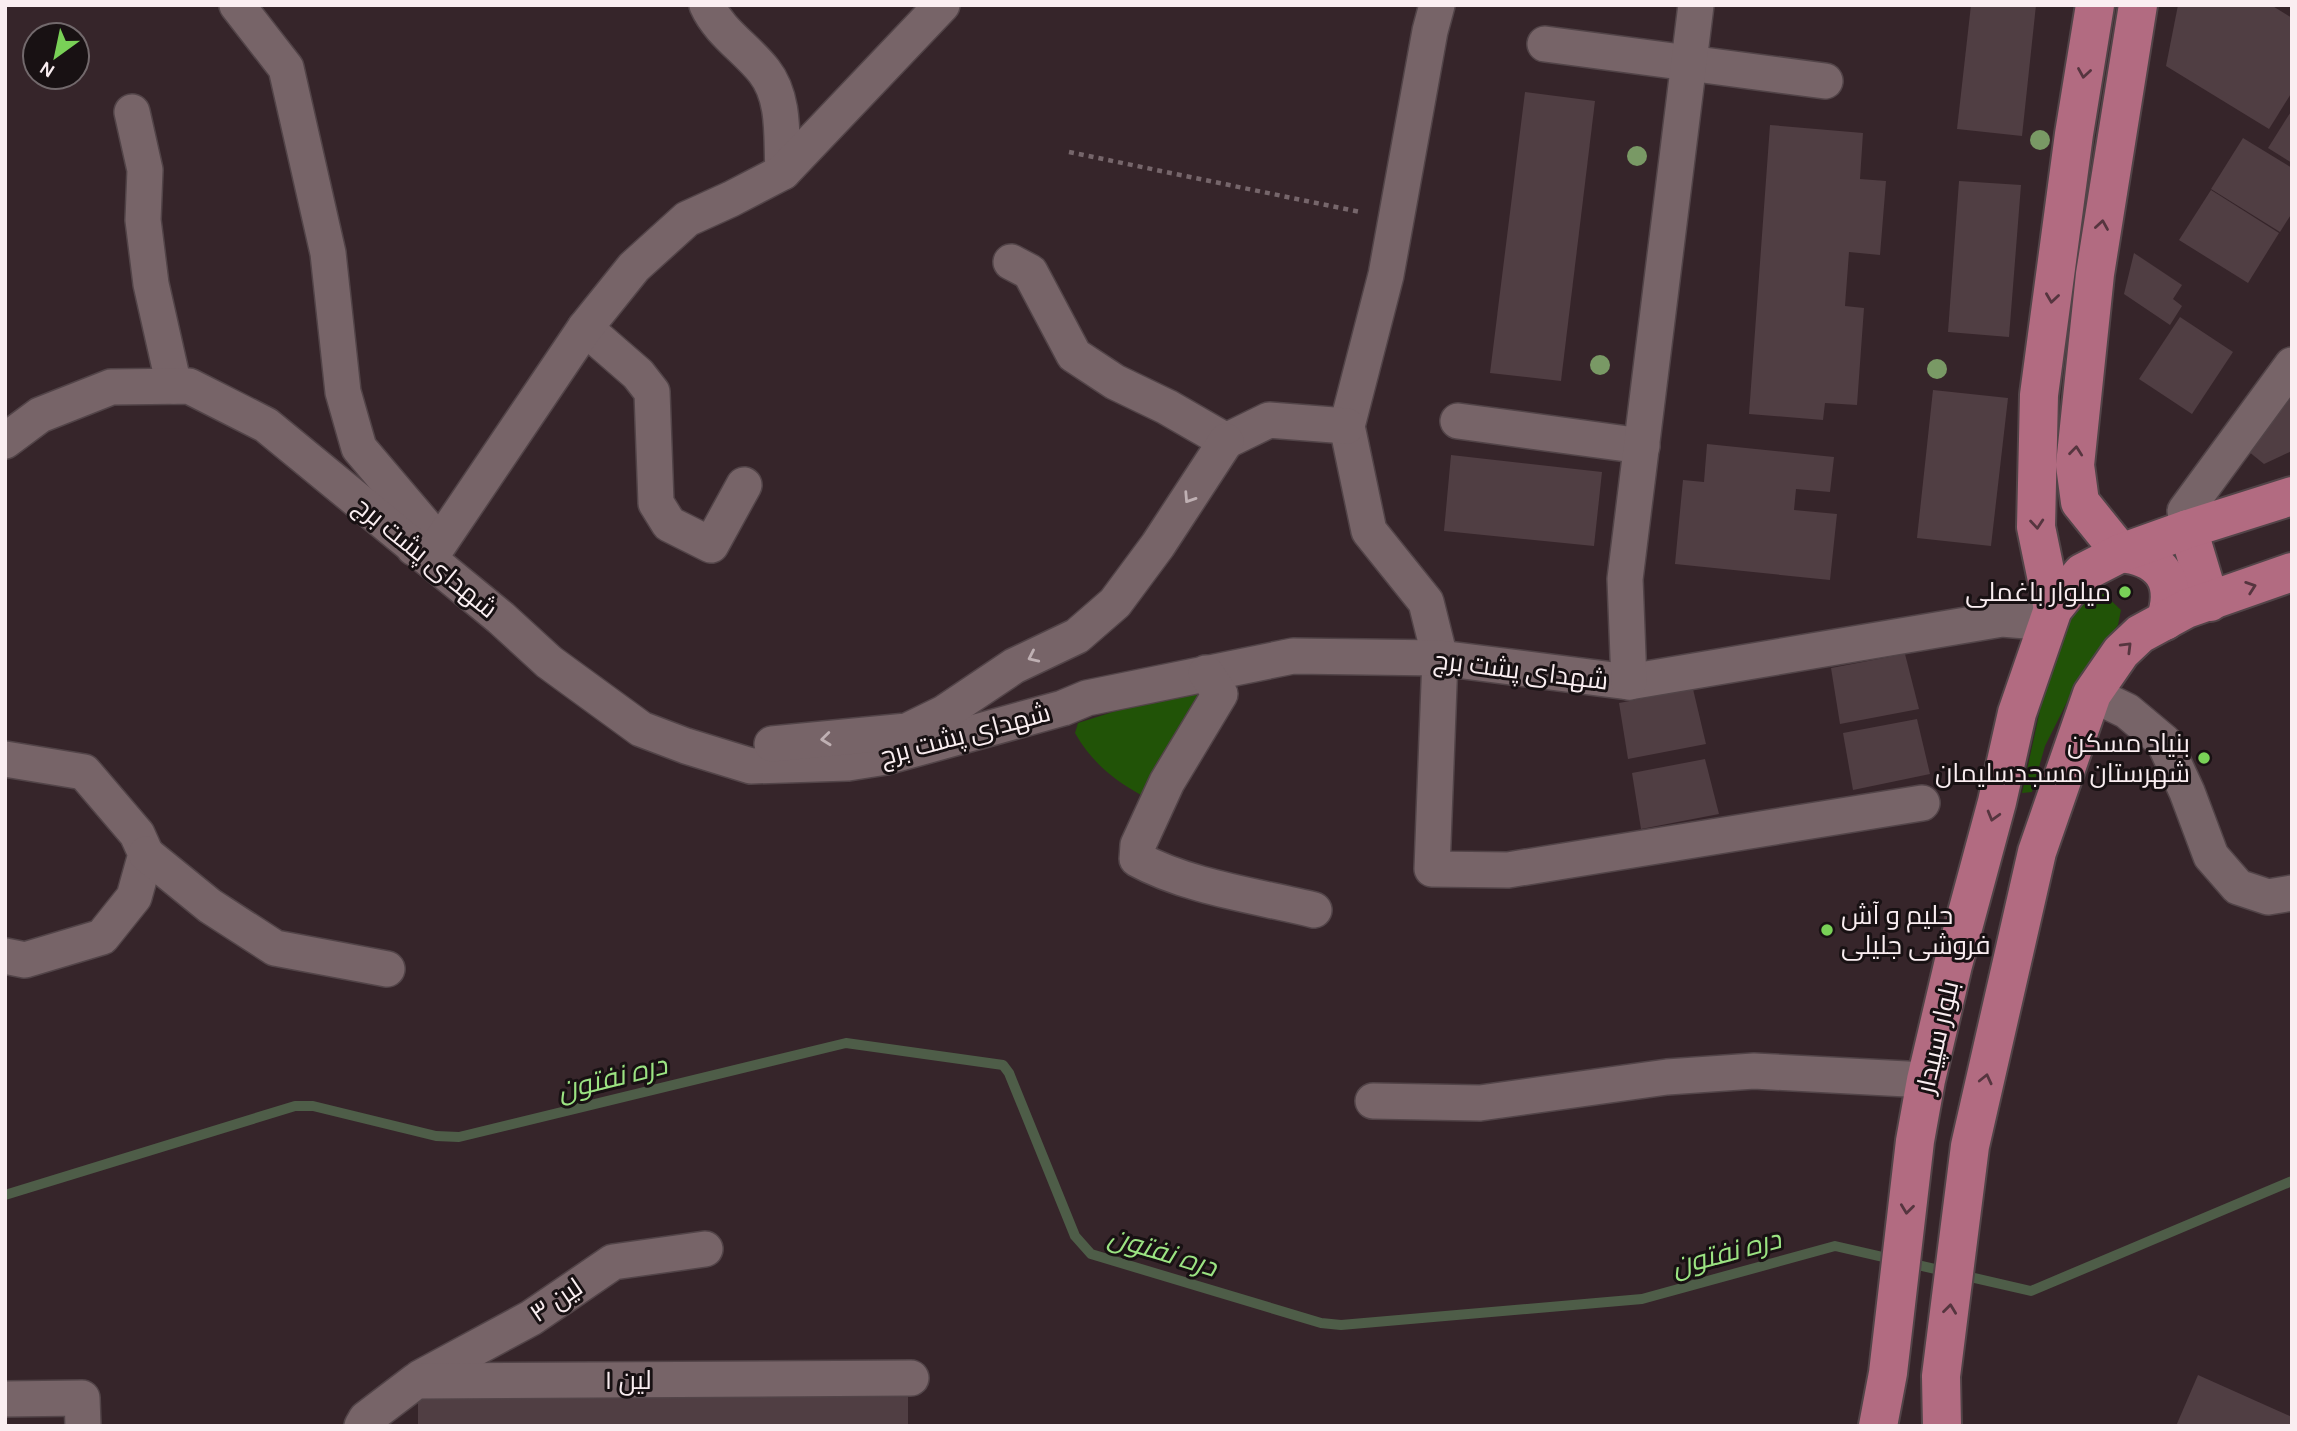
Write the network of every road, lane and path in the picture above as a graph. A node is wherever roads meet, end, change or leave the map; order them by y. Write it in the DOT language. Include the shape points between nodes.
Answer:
graph roads {
  1 [pos="237,5"];
  2 [pos="707,5"];
  3 [pos="942,5"];
  4 [pos="1437,5"];
  5 [pos="1696,5"];
  6 [pos="2095,5"];
  7 [pos="2138,5"];
  8 [pos="1545,44"];
  9 [pos="1688,63"];
  10 [pos="1825,81"];
  11 [pos="132,113"];
  12 [pos="1069,152"];
  13 [pos="783,172"];
  14 [pos="1395,220"];
  15 [pos="1011,262"];
  16 [pos="585,328"];
  17 [pos="2292,365"];
  18 [pos="174,386"];
  19 [pos="1458,421"];
  20 [pos="1347,426"];
  21 [pos="5,441"];
  22 [pos="1226,441"];
  23 [pos="1642,446"];
  24 [pos="744,485"];
  25 [pos="2292,496"];
  26 [pos="2188,529"];
  27 [pos="428,543"];
  28 [pos="2121,553"];
  29 [pos="2292,572"];
  30 [pos="2210,601"];
  31 [pos="2165,621"];
  32 [pos="2046,629"];
  33 [pos="1440,659"];
  34 [pos="1222,678"];
  35 [pos="1629,682"];
  36 [pos="2095,689"];
  37 [pos="701,751"];
  38 [pos="5,759"];
  39 [pos="1922,803"];
  40 [pos="146,854"];
  41 [pos="2292,893"];
  42 [pos="1314,910"];
  43 [pos="5,956"];
  44 [pos="387,969"];
  45 [pos="1926,1080"];
  46 [pos="1373,1101"];
  47 [pos="705,1249"];
  48 [pos="911,1378"];
  49 [pos="416,1381"];
  50 [pos="5,1399"];
  51 [pos="83,1426"];
  52 [pos="362,1426"];
  53 [pos="1878,1426"];
  54 [pos="1942,1426"];
  1 -- 27 [label="street" via="286,68 328,253 343,392 359,447"];
  2 -- 13 [label="street" via="766,73 779,102"];
  3 -- 13 [label="street"];
  4 -- 14 [label="street"];
  5 -- 9 [label="street"];
  6 -- 32 [label="main road, one-way" via="2039,395 2036,527"];
  28 -- 7 [label="main road, one-way" via="2080,502 2075,465 2095,274"];
  8 -- 9 [label="street"];
  9 -- 10 [label="street"];
  9 -- 23 [label="street"];
  11 -- 18 [label="street" via="145,170 143,220 151,284"];
  12 -- 14 [label="path"];
  13 -- 16 [label="street" via="687,219 635,267"];
  14 -- 20 [label="street" via="1386,275"];
  15 -- 22 [label="street" via="1030,272 1074,355"];
  16 -- 24 [label="street" via="652,392 656,503 669,524 711,545"];
  16 -- 27 [label="street"];
  17 -- 26 [label="street" via="2185,510"];
  18 -- 21 [label="street, شهدای پشت برج" via="111,387 40,415"];
  18 -- 27 [label="street, شهدای پشت برج" via="189,386 266,425"];
  19 -- 23 [label="street"];
  20 -- 22 [label="street" via="1269,419"];
  20 -- 33 [label="street" via="1370,531 1426,602"];
  22 -- 37 [label="street, one-way" via="1115,603 1077,636 1014,666 944,713 907,731"];
  23 -- 35 [label="street" via="1625,579"];
  25 -- 26 [label="main road"];
  26 -- 28 [label="main road"];
  26 -- 30 [label="main road"];
  27 -- 37 [label="street, شهدای پشت برج" via="549,662 641,729"];
  28 -- 31 [label="main road" via="2157,564 2170,593"];
  28 -- 32 [label="main road" via="2082,573"];
  30 -- 29 [label="main road, one-way"];
  30 -- 31 [label="main road"];
  36 -- 31 [label="main road, one-way" via="2121,652 2140,634"];
  32 -- 35 [label="street, شهدای پشت برج" via="2002,619"];
  32 -- 45 [label="main road, بلوار سپیدار, one-way" via="2017,713"];
  33 -- 34 [label="street, شهدای پشت برج" via="1293,656"];
  33 -- 35 [label="street, شهدای پشت برج"];
  33 -- 39 [label="street" via="1432,869 1508,870"];
  34 -- 37 [label="street, شهدای پشت برج" via="1087,698 887,757 848,763 751,765"];
  34 -- 42 [label="street" via="1167,782 1138,845 1137,859 1193,881"];
  36 -- 41 [label="street" via="2164,742 2211,856 2238,887 2268,897"];
  54 -- 36 [label="main road, one-way" via="1941,1377 1970,1146 2038,852"];
  38 -- 40 [label="street" via="84,772 137,834"];
  40 -- 43 [label="street" via="134,897 102,937 25,960"];
  40 -- 44 [label="street" via="210,906 275,948"];
  45 -- 46 [label="street" via="1754,1071 1667,1077 1480,1103"];
  45 -- 53 [label="main road, بلوار سپیدار, one-way"];
  47 -- 49 [label="street, لین ۳" via="613,1262 531,1318"];
  48 -- 49 [label="street, لین ۱"];
  49 -- 52 [label="street"];
  50 -- 51 [label="street" via="82,1398"];
}
